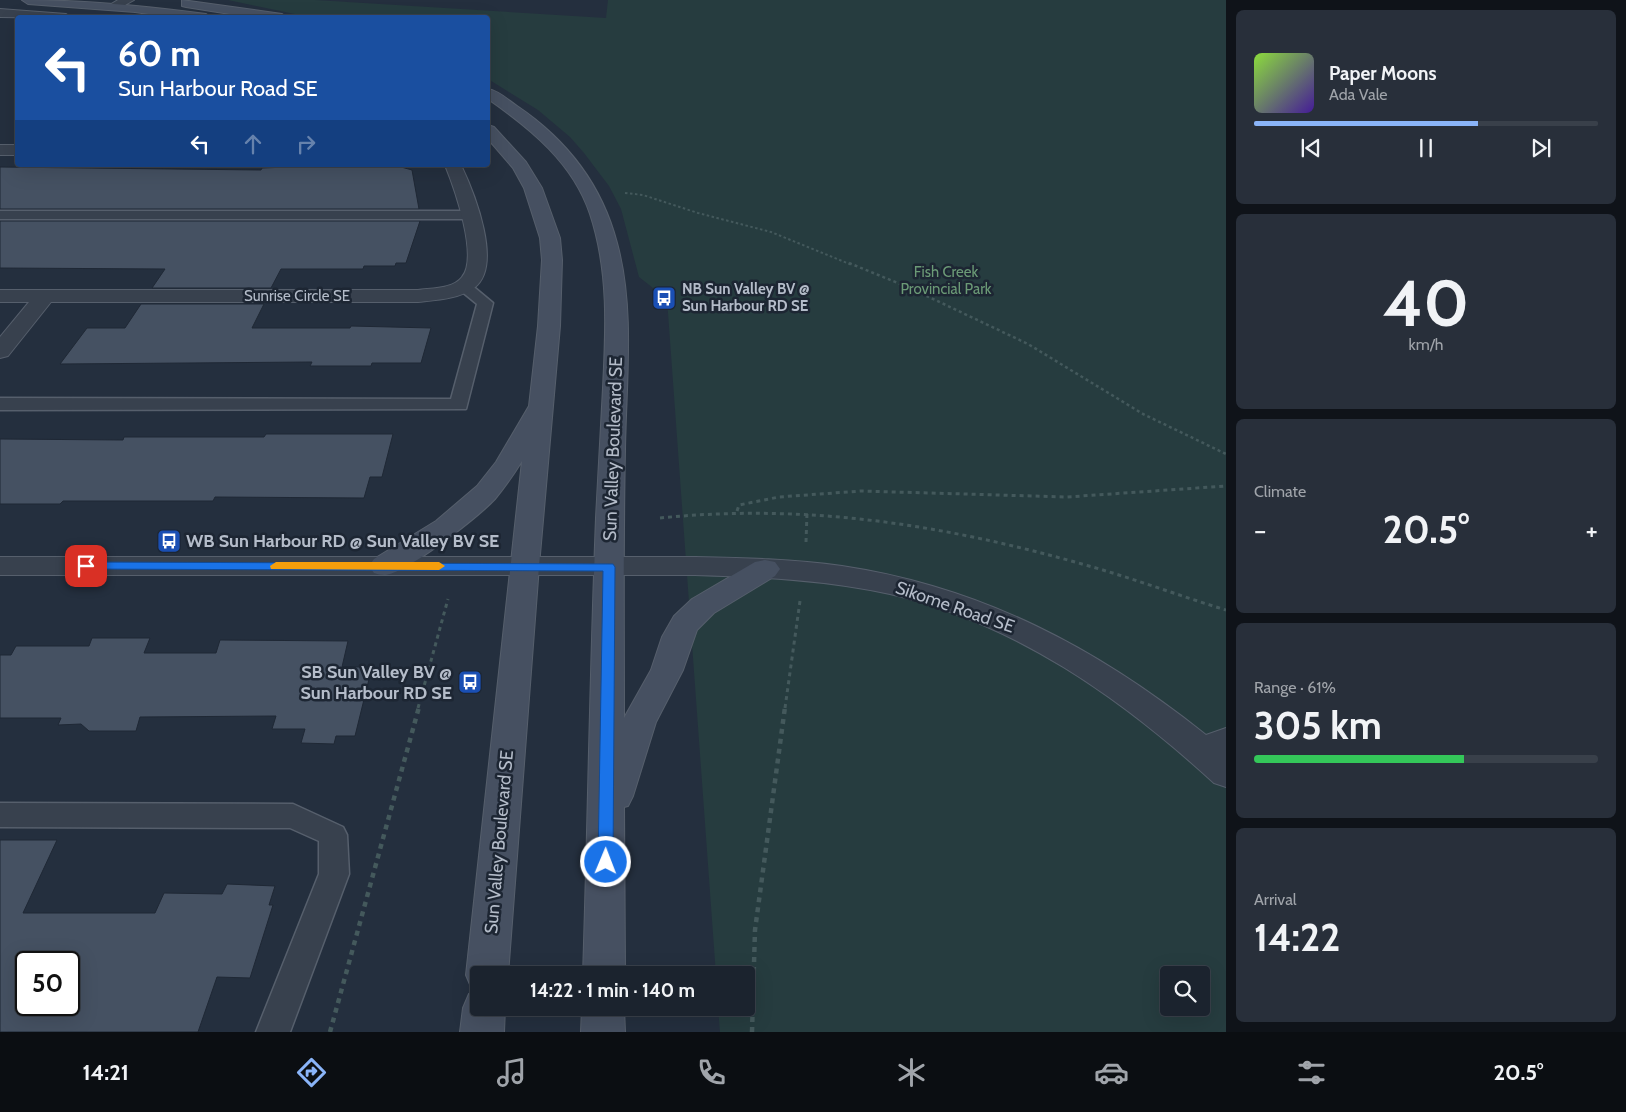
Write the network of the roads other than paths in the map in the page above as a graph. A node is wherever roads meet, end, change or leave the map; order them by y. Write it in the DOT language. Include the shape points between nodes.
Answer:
graph roads {
  1 [pos="28,0"];
  2 [pos="128,0"];
  3 [pos="160,0"];
  4 [pos="206,0"];
  5 [pos="114,6"];
  6 [pos="244,10"];
  7 [pos="0,13"];
  8 [pos="26,15"];
  9 [pos="183,15"];
  10 [pos="268,15"];
  11 [pos="490,94"];
  12 [pos="490,132"];
  13 [pos="0,150"];
  14 [pos="15,150"];
  15 [pos="454,167"];
  16 [pos="0,215"];
  17 [pos="471,215"];
  18 [pos="463,286"];
  19 [pos="0,296"];
  20 [pos="45,296"];
  21 [pos="0,351"];
  22 [pos="542,401"];
  23 [pos="0,404"];
  24 [pos="0,566"];
  25 [pos="384,566"];
  26 [pos="524,566"];
  27 [pos="609,567"];
  28 [pos="765,569"];
  29 [pos="1218,755"];
  30 [pos="0,815"];
  31 [pos="606,824"];
  32 [pos="488,966"];
  33 [pos="604,966"];
  34 [pos="483,1016"];
  35 [pos="603,1016"];
  36 [pos="273,1032"];
  37 [pos="482,1032"];
  38 [pos="603,1032"];
  1 -- 5 [label="main road"];
  2 -- 5 [label="street"];
  3 -- 6 [label="main road"];
  4 -- 6 [label="main road"];
  5 -- 9 [label="main road"];
  6 -- 10 [label="main road"];
  7 -- 8 [label="street"];
  11 -- 27 [label="main road, Sun Valley Boulevard SE" via="528,121 570,161 586,183 606,236 616,287 617,317"];
  12 -- 22 [label="main road, Sun Valley Boulevard SE" via="516,160 533,188 550,238 552,292"];
  13 -- 14 [label="street"];
  15 -- 17 [label="street"];
  16 -- 17 [label="lane"];
  17 -- 18 [label="street" via="476,269 472,279"];
  18 -- 20 [label="street, Sunrise Circle SE" via="418,296"];
  18 -- 23 [label="lane" via="485,303 460,404"];
  19 -- 20 [label="street, Sunrise Circle SE"];
  20 -- 21 [label="street"];
  22 -- 25 [label="main road" via="499,477 470,509"];
  22 -- 26 [label="main road, Sun Valley Boulevard SE"];
  24 -- 25 [label="street, Sikome Road SE"];
  25 -- 26 [label="street, Sikome Road SE"];
  26 -- 27 [label="street, Sikome Road SE"];
  26 -- 32 [label="main road, Sun Valley Boulevard SE"];
  27 -- 28 [label="street, Sikome Road SE"];
  27 -- 31 [label="main road, Sun Valley Boulevard SE"];
  28 -- 29 [label="street, Sikome Road SE" via="856,578 909,589 1015,627 1106,677"];
  28 -- 31 [label="main road" via="703,606 678,637 667,670 639,722"];
  30 -- 36 [label="lane" via="293,816 333,835 334,874"];
  31 -- 33 [label="main road, Sun Valley Boulevard SE"];
  34 -- 37 [label="main road"];
  35 -- 38 [label="main road"];
}
